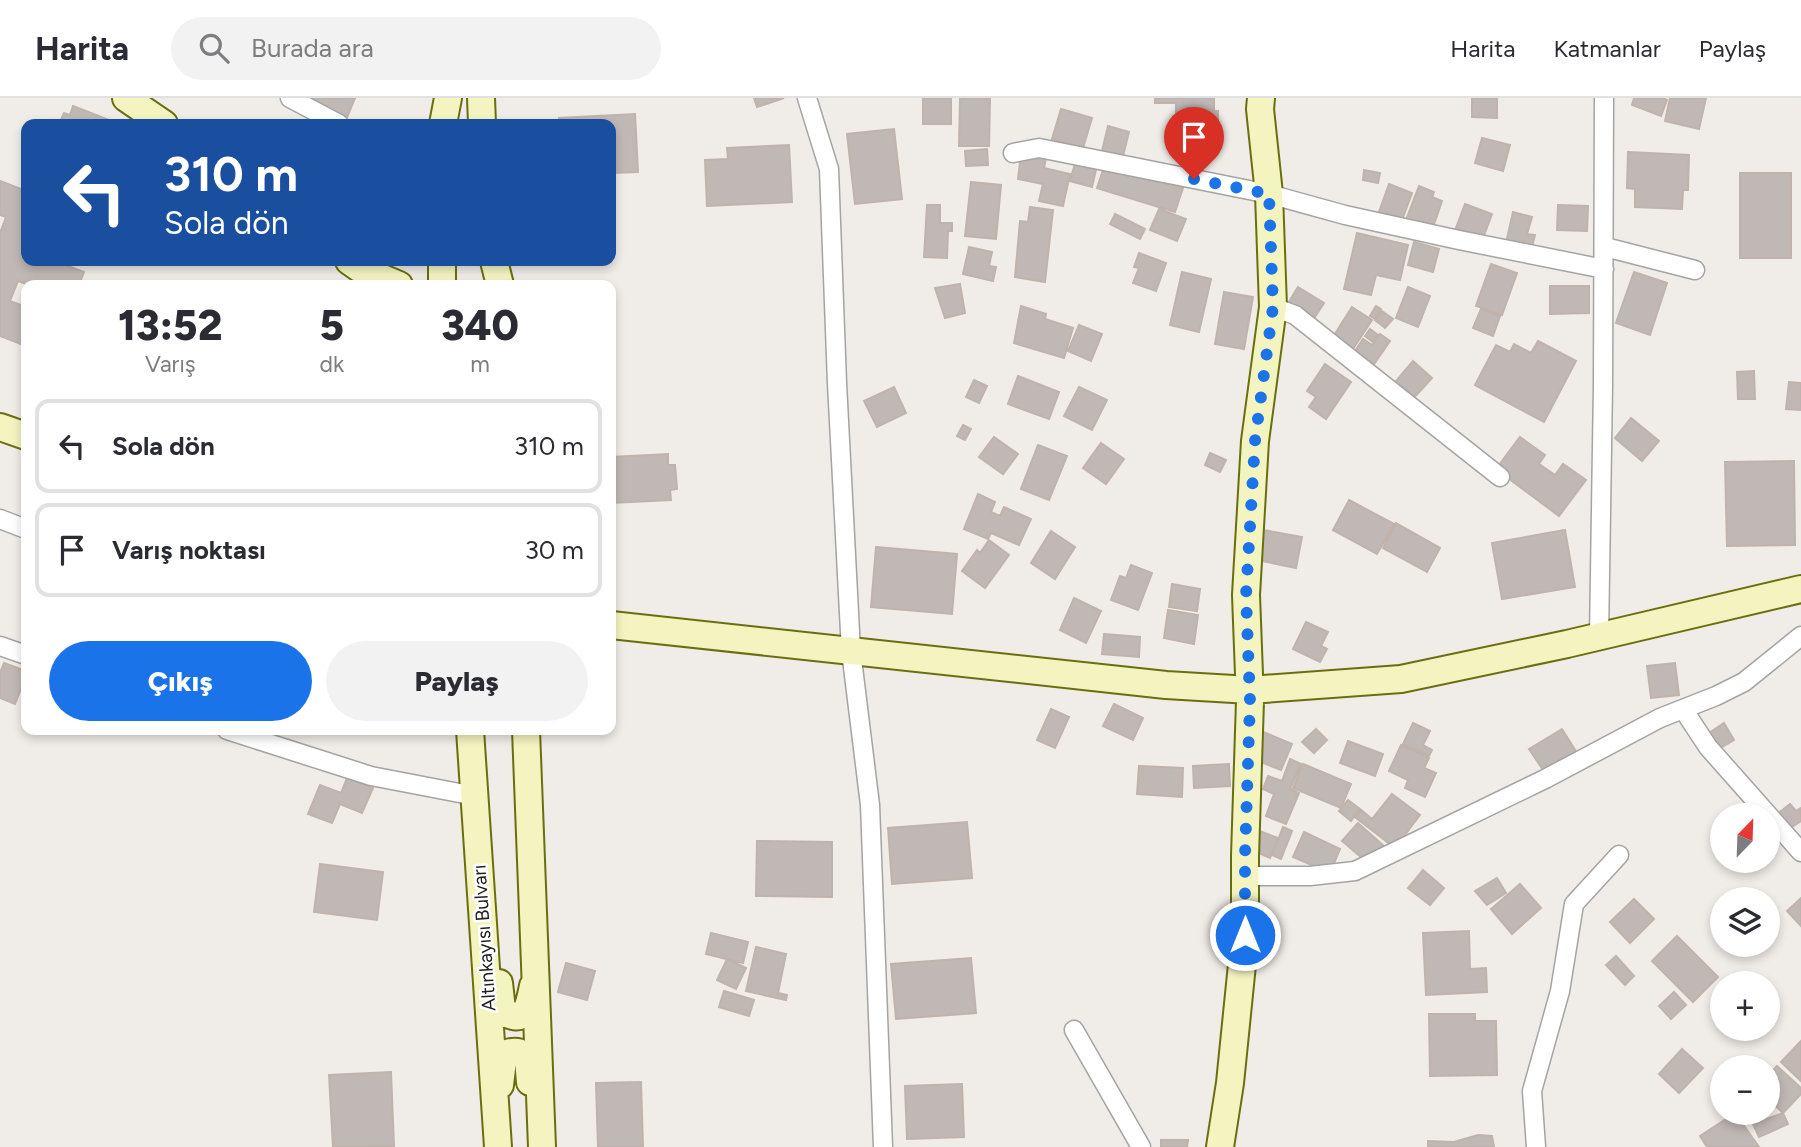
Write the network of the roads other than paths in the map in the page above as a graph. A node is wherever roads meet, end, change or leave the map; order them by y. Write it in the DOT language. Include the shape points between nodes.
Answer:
graph roads {
  1 [pos="126,98"];
  2 [pos="290,98"];
  3 [pos="437,98"];
  4 [pos="448,98"];
  5 [pos="481,98"];
  6 [pos="494,98"];
  7 [pos="807,98"];
  8 [pos="1261,98"];
  9 [pos="1604,98"];
  10 [pos="157,119"];
  11 [pos="330,119"];
  12 [pos="438,119"];
  13 [pos="444,119"];
  14 [pos="482,119"];
  15 [pos="496,119"];
  16 [pos="1013,153"];
  17 [pos="1269,194"];
  18 [pos="1605,247"];
  19 [pos="356,266"];
  20 [pos="1604,269"];
  21 [pos="1695,270"];
  22 [pos="387,280"];
  23 [pos="1273,307"];
  24 [pos="0,427"];
  25 [pos="21,434"];
  26 [pos="1500,478"];
  27 [pos="0,519"];
  28 [pos="21,527"];
  29 [pos="1801,589"];
  30 [pos="616,626"];
  31 [pos="1801,636"];
  32 [pos="1599,637"];
  33 [pos="0,646"];
  34 [pos="851,651"];
  35 [pos="21,653"];
  36 [pos="1250,690"];
  37 [pos="1683,709"];
  38 [pos="242,735"];
  39 [pos="287,735"];
  40 [pos="470,735"];
  41 [pos="526,735"];
  42 [pos="288,750"];
  43 [pos="475,796"];
  44 [pos="1801,852"];
  45 [pos="1619,855"];
  46 [pos="1245,876"];
  47 [pos="536,971"];
  48 [pos="1074,1030"];
  49 [pos="498,1138"];
  50 [pos="532,1147"];
  51 [pos="542,1147"];
  52 [pos="883,1147"];
  53 [pos="1141,1147"];
  54 [pos="1220,1147"];
  55 [pos="1536,1147"];
  1 -- 10 [label="main road"];
  2 -- 11 [label="street"];
  3 -- 12 [label="main road"];
  4 -- 13 [label="main road"];
  5 -- 14 [label="main road"];
  6 -- 15 [label="main road"];
  7 -- 34 [label="street" via="829,169"];
  8 -- 17 [label="main road"];
  9 -- 18 [label="street"];
  16 -- 17 [label="street" via="1039,148"];
  17 -- 20 [label="street" via="1434,235"];
  17 -- 23 [label="main road"];
  18 -- 20 [label="street"];
  18 -- 21 [label="street"];
  19 -- 22 [label="main road"];
  20 -- 32 [label="street"];
  23 -- 26 [label="street" via="1294,315"];
  23 -- 36 [label="main road" via="1254,455 1246,595"];
  24 -- 25 [label="main road"];
  27 -- 28 [label="street"];
  29 -- 32 [label="main road"];
  30 -- 34 [label="main road"];
  31 -- 37 [label="street" via="1744,682"];
  32 -- 36 [label="main road" via="1401,679"];
  33 -- 35 [label="street"];
  34 -- 36 [label="main road"];
  34 -- 52 [label="street" via="870,806"];
  36 -- 46 [label="main road"];
  37 -- 44 [label="street" via="1708,747"];
  37 -- 46 [label="street" via="1355,871"];
  38 -- 42 [label="street"];
  39 -- 42 [label="street"];
  40 -- 43 [label="main road, Altınkayısı Bulvarı"];
  41 -- 47 [label="main road"];
  42 -- 43 [label="street" via="371,776"];
  43 -- 47 [label="main road" via="491,838 499,890 500,996 502,1010 508,1015 525,1013"];
  43 -- 49 [label="main road, Altınkayısı Bulvarı"];
  45 -- 55 [label="street" via="1574,904 1560,991 1532,1091"];
  46 -- 54 [label="main road" via="1245,935"];
  47 -- 51 [label="main road"];
  48 -- 53 [label="street"];
  49 -- 50 [label="main road" via="503,1060 507,1053 521,1052 530,1071"];
}
